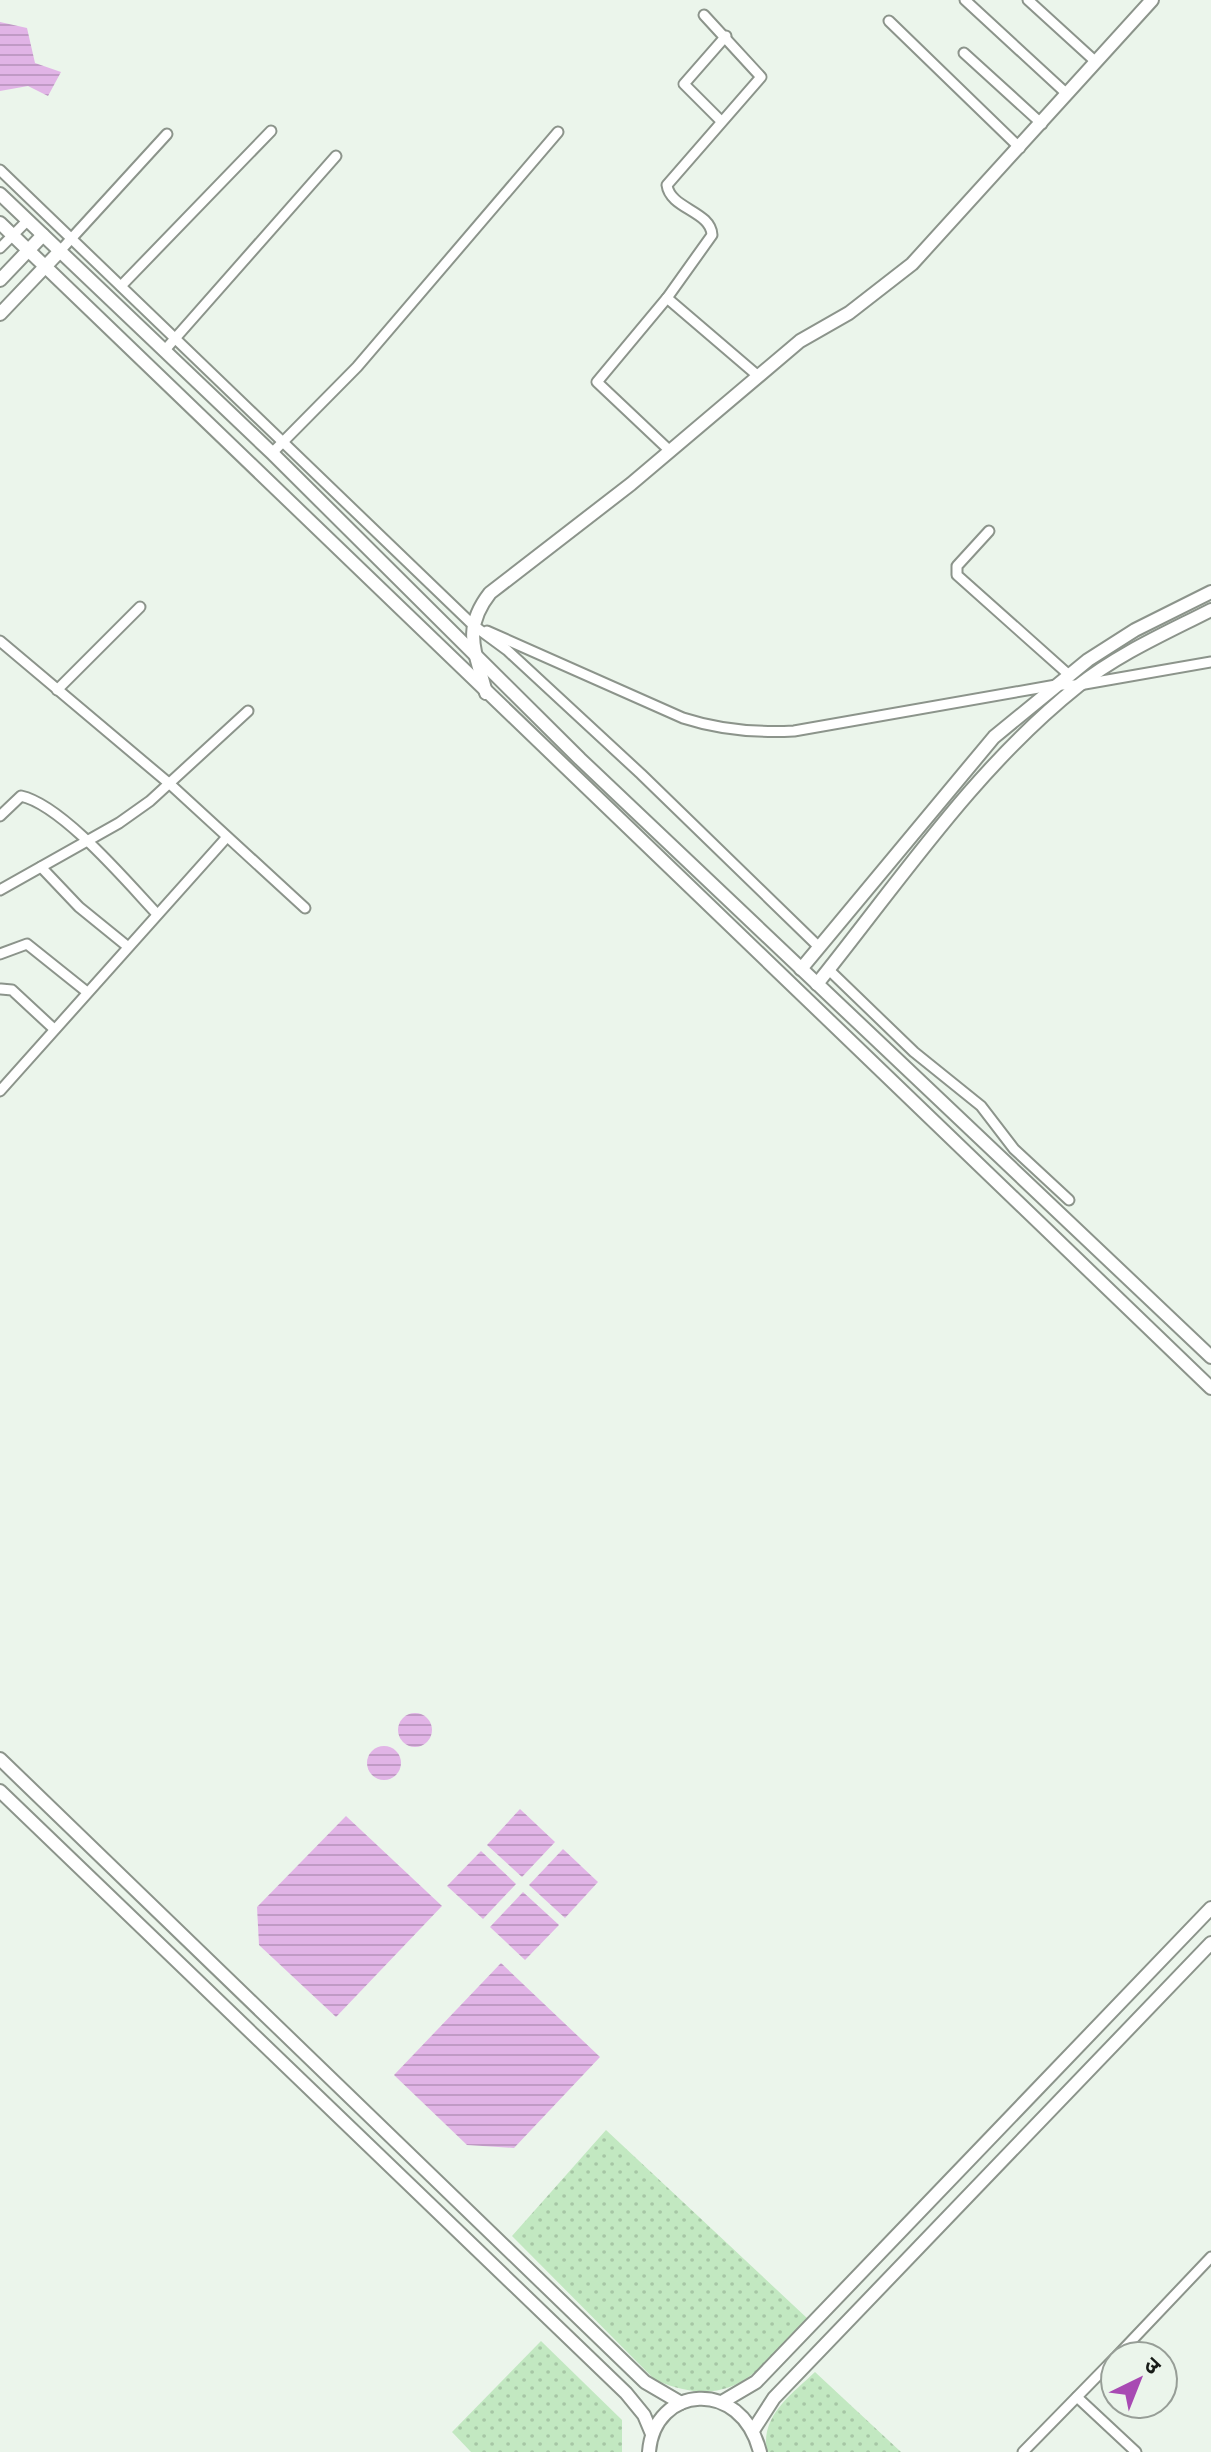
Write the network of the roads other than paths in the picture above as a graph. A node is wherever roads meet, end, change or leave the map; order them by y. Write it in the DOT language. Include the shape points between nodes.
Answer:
graph roads {
  1 [pos="965,0"];
  2 [pos="1028,0"];
  3 [pos="1152,0"];
  4 [pos="704,15"];
  5 [pos="889,21"];
  6 [pos="726,36"];
  7 [pos="964,53"];
  8 [pos="1096,62"];
  9 [pos="1067,94"];
  10 [pos="721,121"];
  11 [pos="1042,124"];
  12 [pos="271,131"];
  13 [pos="558,132"];
  14 [pos="167,134"];
  15 [pos="1020,148"];
  16 [pos="336,156"];
  17 [pos="0,170"];
  18 [pos="0,194"];
  19 [pos="28,220"];
  20 [pos="0,223"];
  21 [pos="13,235"];
  22 [pos="43,235"];
  23 [pos="72,238"];
  24 [pos="0,248"];
  25 [pos="28,250"];
  26 [pos="60,251"];
  27 [pos="45,267"];
  28 [pos="0,280"];
  29 [pos="121,286"];
  30 [pos="667,298"];
  31 [pos="0,314"];
  32 [pos="176,339"];
  33 [pos="164,351"];
  34 [pos="757,375"];
  35 [pos="283,442"];
  36 [pos="669,450"];
  37 [pos="272,453"];
  38 [pos="989,531"];
  39 [pos="1211,592"];
  40 [pos="140,607"];
  41 [pos="1211,610"];
  42 [pos="473,625"];
  43 [pos="0,641"];
  44 [pos="478,660"];
  45 [pos="1211,662"];
  46 [pos="1068,674"];
  47 [pos="1056,685"];
  48 [pos="1079,685"];
  49 [pos="57,690"];
  50 [pos="486,693"];
  51 [pos="525,705"];
  52 [pos="248,711"];
  53 [pos="513,718"];
  54 [pos="171,785"];
  55 [pos="0,816"];
  56 [pos="227,837"];
  57 [pos="88,841"];
  58 [pos="41,867"];
  59 [pos="0,890"];
  60 [pos="305,908"];
  61 [pos="157,914"];
  62 [pos="127,946"];
  63 [pos="819,947"];
  64 [pos="0,954"];
  65 [pos="801,969"];
  66 [pos="828,969"];
  67 [pos="817,984"];
  68 [pos="0,989"];
  69 [pos="87,992"];
  70 [pos="54,1029"];
  71 [pos="0,1091"];
  72 [pos="1069,1200"];
  73 [pos="1053,1204"];
  74 [pos="1037,1221"];
  75 [pos="1211,1357"];
  76 [pos="1211,1388"];
  77 [pos="0,1759"];
  78 [pos="0,1791"];
  79 [pos="1211,1908"];
  80 [pos="1211,1943"];
  81 [pos="1211,2257"];
  82 [pos="1132,2340"];
  83 [pos="1099,2374"];
  84 [pos="1077,2397"];
  85 [pos="722,2402"];
  86 [pos="681,2403"];
  87 [pos="754,2429"];
  88 [pos="652,2434"];
  89 [pos="649,2452"];
  90 [pos="760,2452"];
  91 [pos="1023,2452"];
  92 [pos="1136,2452"];
  1 -- 9 [label="street"];
  2 -- 8 [label="street"];
  3 -- 8 [label="main road"];
  4 -- 6 [label="street"];
  5 -- 15 [label="street"];
  6 -- 10 [label="street" via="761,77"];
  6 -- 10 [label="street" via="684,84"];
  7 -- 11 [label="street"];
  8 -- 9 [label="main road"];
  9 -- 11 [label="main road"];
  10 -- 30 [label="street" via="667,185 671,196 713,230"];
  11 -- 15 [label="main road"];
  12 -- 29 [label="street"];
  13 -- 35 [label="street" via="357,367"];
  14 -- 23 [label="street"];
  15 -- 34 [label="main road" via="893,281"];
  16 -- 32 [label="street"];
  17 -- 23 [label="street"];
  18 -- 19 [label="main road"];
  19 -- 21 [label="street"];
  19 -- 22 [label="main road"];
  20 -- 21 [label="main road"];
  21 -- 24 [label="street"];
  21 -- 25 [label="main road"];
  22 -- 25 [label="main road"];
  22 -- 26 [label="main road"];
  23 -- 26 [label="street"];
  23 -- 29 [label="street"];
  25 -- 27 [label="main road"];
  25 -- 28 [label="main road"];
  26 -- 27 [label="main road"];
  26 -- 33 [label="main road"];
  27 -- 31 [label="main road"];
  27 -- 50 [label="main road"];
  29 -- 32 [label="street"];
  30 -- 34 [label="street"];
  30 -- 36 [label="street" via="597,382"];
  32 -- 33 [label="street"];
  32 -- 35 [label="street"];
  33 -- 37 [label="main road"];
  34 -- 36 [label="main road"];
  35 -- 37 [label="street"];
  35 -- 42 [label="street"];
  36 -- 42 [label="main road" via="497,587"];
  37 -- 44 [label="main road"];
  38 -- 46 [label="street" via="957,566 957,575"];
  39 -- 46 [label="main road" via="1115,642"];
  40 -- 49 [label="street"];
  41 -- 48 [label="main road"];
  42 -- 44 [label="main road" via="471,641"];
  42 -- 47 [label="street" via="683,718 756,733 794,731"];
  42 -- 63 [label="street" via="641,774"];
  43 -- 49 [label="street"];
  44 -- 50 [label="main road"];
  44 -- 51 [label="main road"];
  45 -- 48 [label="street"];
  46 -- 47 [label="main road"];
  47 -- 48 [label="street"];
  47 -- 63 [label="main road" via="978,754"];
  48 -- 66 [label="main road" via="988,770"];
  49 -- 54 [label="street"];
  50 -- 53 [label="main road"];
  51 -- 53 [label="main road"];
  51 -- 65 [label="main road"];
  52 -- 54 [label="street"];
  53 -- 74 [label="main road"];
  54 -- 56 [label="street"];
  54 -- 57 [label="street"];
  55 -- 57 [label="street" via="21,796 32,798"];
  56 -- 60 [label="street"];
  56 -- 61 [label="street"];
  57 -- 58 [label="street"];
  57 -- 61 [label="street"];
  58 -- 59 [label="street"];
  58 -- 62 [label="street"];
  61 -- 62 [label="street"];
  62 -- 69 [label="street"];
  63 -- 65 [label="main road"];
  64 -- 69 [label="street" via="27,944"];
  65 -- 67 [label="main road"];
  66 -- 67 [label="main road"];
  66 -- 72 [label="street" via="914,1052 981,1106 1014,1149"];
  67 -- 73 [label="main road"];
  68 -- 70 [label="street" via="12,990"];
  69 -- 70 [label="street"];
  70 -- 71 [label="street"];
  73 -- 74 [label="main road"];
  73 -- 75 [label="main road"];
  74 -- 76 [label="main road"];
  77 -- 86 [label="main road" via="645,2382"];
  78 -- 88 [label="main road" via="626,2393"];
  79 -- 85 [label="main road" via="756,2382"];
  80 -- 87 [label="main road" via="774,2398"];
  81 -- 82 [label="street"];
  83 -- 84 [label="street"];
  84 -- 91 [label="street"];
  84 -- 92 [label="street"];
  85 -- 86 [label="main road" via="702,2398"];
  85 -- 87 [label="main road" via="741,2412"];
  86 -- 88 [label="main road" via="663,2416"];
  87 -- 90 [label="main road"];
  88 -- 89 [label="main road"];
}
